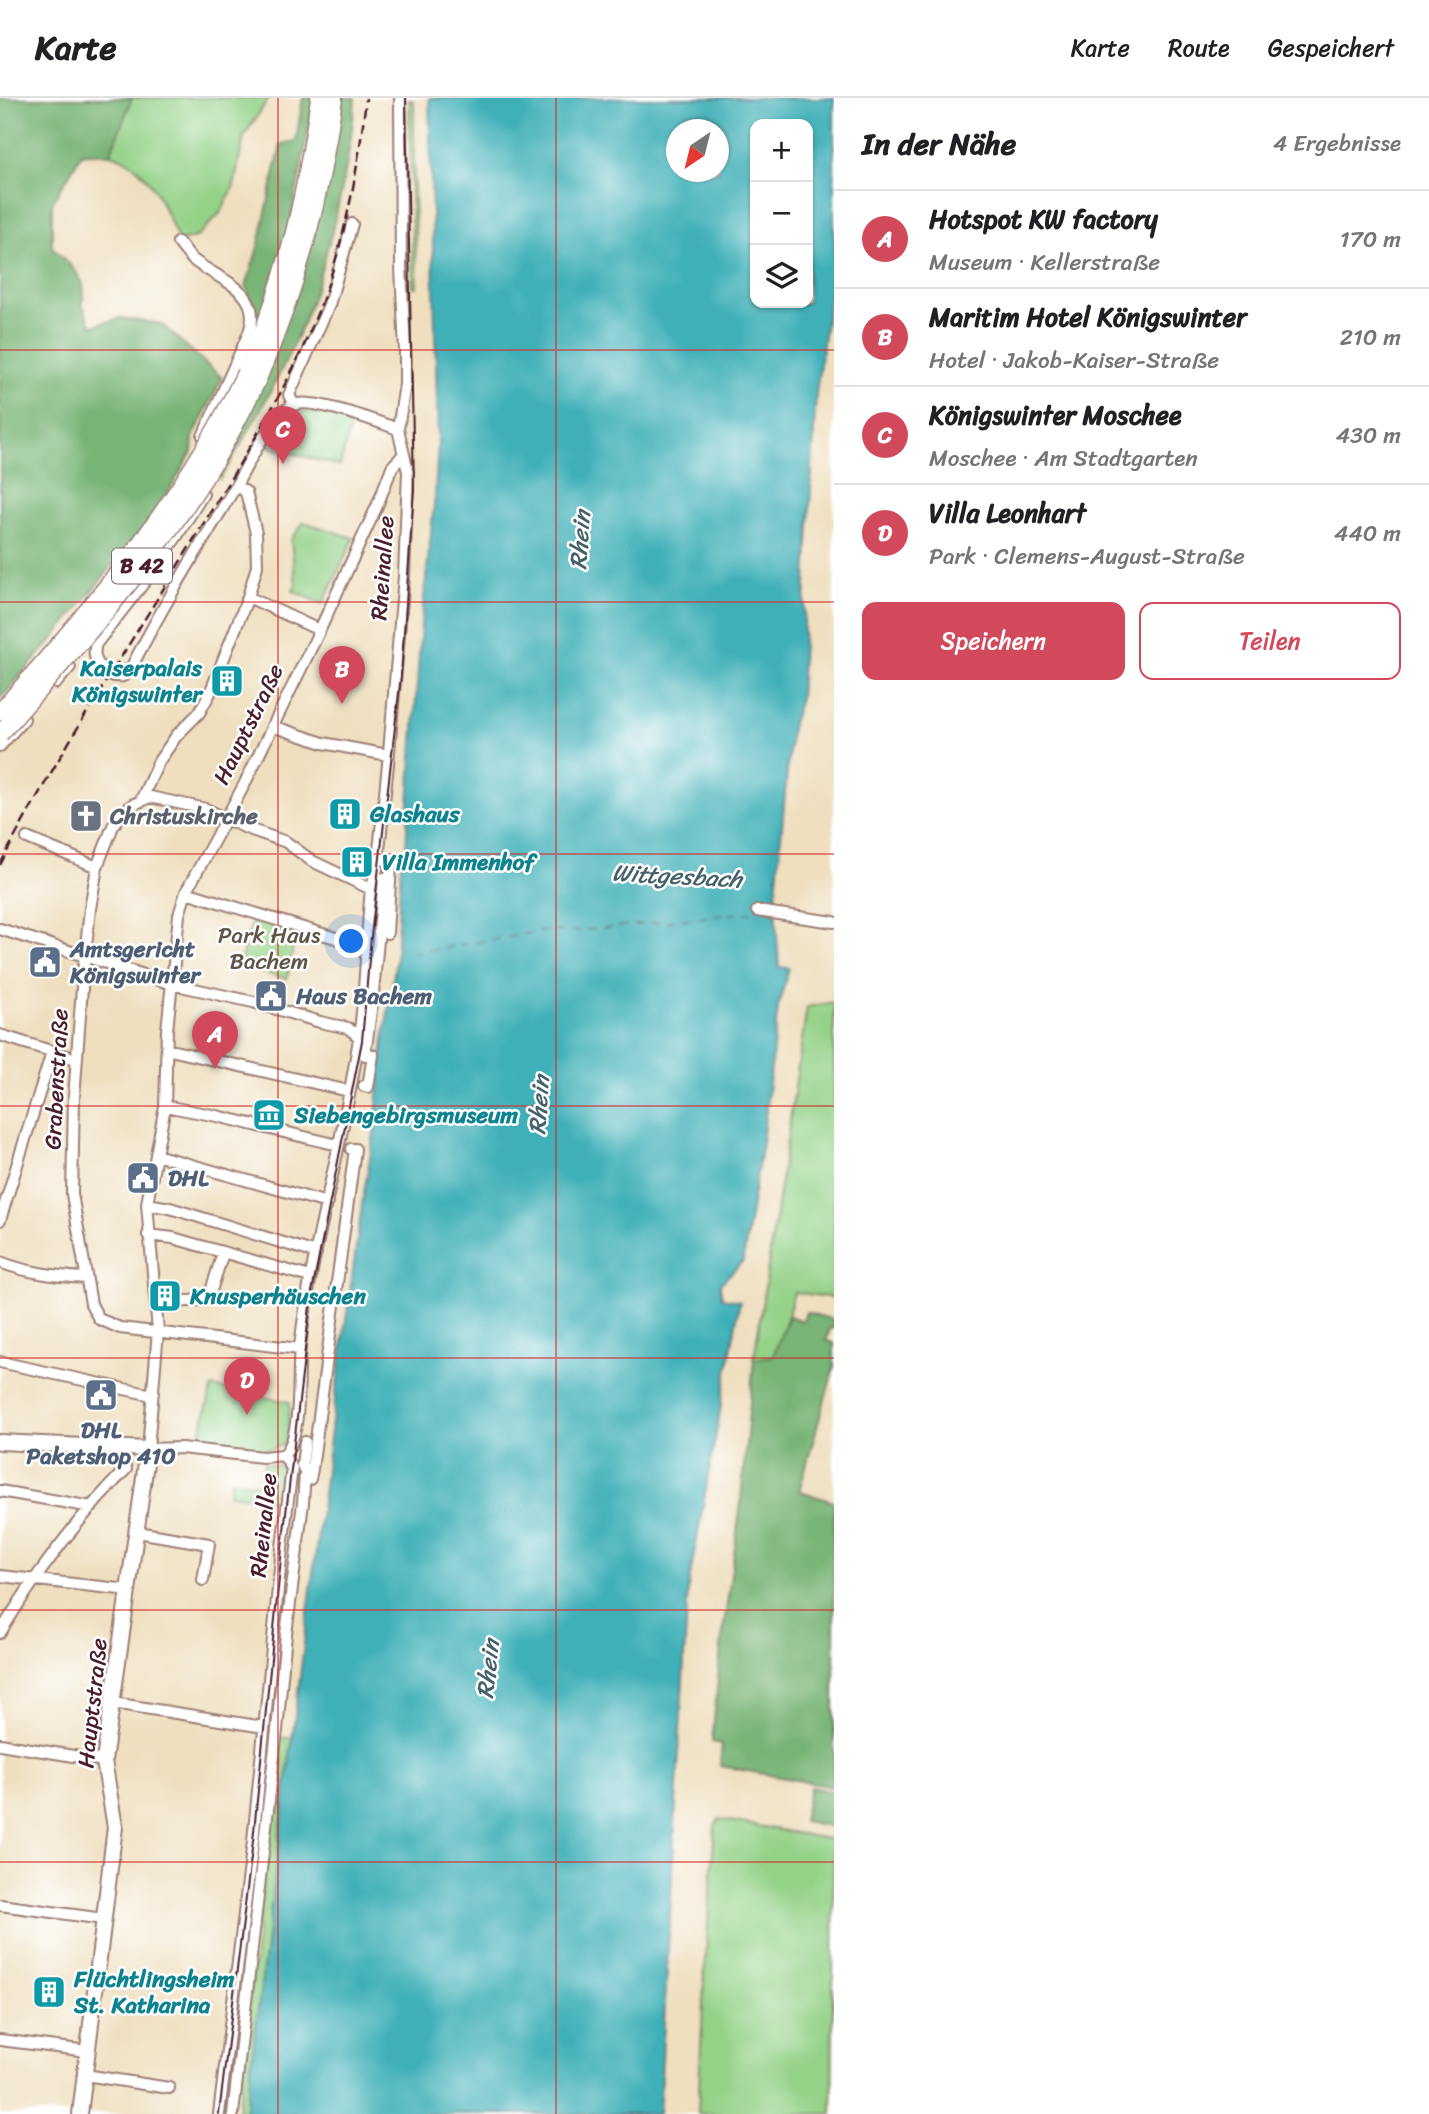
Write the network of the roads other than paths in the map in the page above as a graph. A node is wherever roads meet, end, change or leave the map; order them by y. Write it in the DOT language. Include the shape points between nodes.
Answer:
graph roads {
  1 [pos="319,98"];
  2 [pos="334,98"];
  3 [pos="400,98"];
  4 [pos="352,224"];
  5 [pos="178,242"];
  6 [pos="252,376"];
  7 [pos="295,405"];
  8 [pos="398,429"];
  9 [pos="404,454"];
  10 [pos="236,486"];
  11 [pos="248,597"];
  12 [pos="319,630"];
  13 [pos="70,667"];
  14 [pos="0,712"];
  15 [pos="272,726"];
  16 [pos="0,734"];
  17 [pos="0,746"];
  18 [pos="388,755"];
  19 [pos="142,800"];
  20 [pos="227,819"];
  21 [pos="27,838"];
  22 [pos="379,853"];
  23 [pos="97,867"];
  24 [pos="384,875"];
  25 [pos="371,889"];
  26 [pos="186,892"];
  27 [pos="757,911"];
  28 [pos="834,922"];
  29 [pos="0,929"];
  30 [pos="366,947"];
  31 [pos="86,958"];
  32 [pos="172,984"];
  33 [pos="0,1035"];
  34 [pos="364,1036"];
  35 [pos="166,1049"];
  36 [pos="52,1052"];
  37 [pos="76,1059"];
  38 [pos="364,1086"];
  39 [pos="349,1091"];
  40 [pos="165,1106"];
  41 [pos="338,1145"];
  42 [pos="354,1149"];
  43 [pos="156,1155"];
  44 [pos="327,1203"];
  45 [pos="147,1204"];
  46 [pos="0,1220"];
  47 [pos="148,1235"];
  48 [pos="223,1253"];
  49 [pos="316,1253"];
  50 [pos="0,1262"];
  51 [pos="326,1265"];
  52 [pos="339,1267"];
  53 [pos="85,1278"];
  54 [pos="310,1278"];
  55 [pos="322,1290"];
  56 [pos="335,1293"];
  57 [pos="157,1303"];
  58 [pos="318,1321"];
  59 [pos="331,1323"];
  60 [pos="158,1331"];
  61 [pos="300,1349"];
  62 [pos="314,1352"];
  63 [pos="329,1353"];
  64 [pos="0,1362"];
  65 [pos="152,1395"];
  66 [pos="150,1421"];
  67 [pos="0,1442"];
  68 [pos="305,1442"];
  69 [pos="168,1448"];
  70 [pos="122,1449"];
  71 [pos="148,1449"];
  72 [pos="283,1455"];
  73 [pos="146,1467"];
  74 [pos="126,1469"];
  75 [pos="308,1469"];
  76 [pos="0,1491"];
  77 [pos="92,1507"];
  78 [pos="137,1532"];
  79 [pos="0,1576"];
  80 [pos="33,1580"];
  81 [pos="203,1580"];
  82 [pos="129,1590"];
  83 [pos="0,1633"];
  84 [pos="113,1703"];
  85 [pos="271,1729"];
  86 [pos="0,1744"];
  87 [pos="104,1762"];
  88 [pos="0,1905"];
  89 [pos="104,1919"];
  90 [pos="0,2040"];
  91 [pos="88,2051"];
  92 [pos="85,2075"];
  93 [pos="169,2088"];
  94 [pos="80,2114"];
  95 [pos="219,2114"];
  96 [pos="233,2114"];
  1 -- 6 [label="highway, B 42" via="289,258"];
  2 -- 6 [label="highway, B 42" via="312,225 290,299"];
  3 -- 8 [label="street" via="405,351"];
  4 -- 7 [label="street" via="329,305 289,395"];
  5 -- 10 [label="street" via="190,257 243,294 253,324 202,438 212,473 208,484 177,536 96,644 95,659 103,670 120,677 131,668"];
  6 -- 14 [label="highway, B 42, bridge" via="158,520 85,615"];
  6 -- 16 [label="highway, B 42, bridge" via="215,460 171,528"];
  7 -- 8 [label="street" via="335,409"];
  7 -- 10 [label="street" via="269,430"];
  8 -- 9 [label="street"];
  9 -- 12 [label="street, Hauptstraße" via="392,467"];
  9 -- 18 [label="street, Rheinallee" via="408,472 404,576"];
  10 -- 11 [label="street" via="246,492 256,533 257,566"];
  11 -- 12 [label="street"];
  11 -- 19 [label="street" via="210,693 159,761"];
  12 -- 15 [label="street, Hauptstraße"];
  13 -- 17 [label="street"];
  15 -- 18 [label="street" via="323,743"];
  15 -- 20 [label="street, Hauptstraße"];
  18 -- 22 [label="street, Rheinallee"];
  19 -- 20 [label="street" via="153,797 206,809"];
  19 -- 23 [label="street, Grabenstraße" via="123,812"];
  20 -- 25 [label="street" via="286,842 312,861"];
  20 -- 26 [label="street, Hauptstraße"];
  21 -- 23 [label="street"];
  22 -- 24 [label="street, Rheinallee"];
  22 -- 24 [label="street" via="391,864"];
  23 -- 31 [label="street, Grabenstraße"];
  24 -- 25 [label="street, Rheinallee"];
  24 -- 34 [label="street, Rheinallee" via="382,930"];
  25 -- 30 [label="street, Rheinallee"];
  26 -- 30 [label="street"];
  26 -- 32 [label="street, Hauptstraße"];
  27 -- 28 [label="street"];
  29 -- 31 [label="street"];
  30 -- 34 [label="street, Rheinallee"];
  31 -- 32 [label="street"];
  31 -- 37 [label="street, Grabenstraße"];
  32 -- 34 [label="street" via="253,1002"];
  32 -- 35 [label="street, Hauptstraße"];
  33 -- 36 [label="street"];
  34 -- 38 [label="street" via="367,1054 373,1055 368,1087"];
  34 -- 39 [label="street, Rheinallee"];
  35 -- 39 [label="street"];
  35 -- 40 [label="street, Hauptstraße"];
  36 -- 37 [label="street"];
  36 -- 46 [label="street"];
  37 -- 53 [label="street, Grabenstraße" via="72,1194"];
  39 -- 41 [label="street, Rheinallee"];
  40 -- 41 [label="street"];
  40 -- 43 [label="street, Hauptstraße"];
  41 -- 44 [label="street, Rheinallee"];
  42 -- 52 [label="street"];
  43 -- 44 [label="street"];
  43 -- 45 [label="street, Hauptstraße"];
  44 -- 49 [label="street, Rheinallee"];
  45 -- 47 [label="street, Hauptstraße"];
  45 -- 49 [label="street"];
  47 -- 48 [label="street"];
  47 -- 57 [label="street, Hauptstraße"];
  48 -- 54 [label="street"];
  48 -- 57 [label="street" via="209,1297"];
  49 -- 54 [label="street, Rheinallee"];
  50 -- 53 [label="street" via="48,1276"];
  51 -- 52 [label="street"];
  52 -- 56 [label="street"];
  53 -- 60 [label="street, Grabenstraße" via="99,1319 120,1328"];
  54 -- 61 [label="street, Rheinallee"];
  55 -- 56 [label="street"];
  56 -- 59 [label="street"];
  57 -- 60 [label="street, Hauptstraße"];
  58 -- 59 [label="street"];
  59 -- 63 [label="street"];
  60 -- 61 [label="street"];
  60 -- 65 [label="street, Hauptstraße"];
  61 -- 72 [label="street, Rheinallee" via="295,1435"];
  62 -- 63 [label="street"];
  63 -- 75 [label="street" via="318,1382"];
  64 -- 65 [label="street"];
  65 -- 66 [label="street, Hauptstraße"];
  66 -- 69 [label="street" via="155,1437"];
  66 -- 71 [label="street, Hauptstraße"];
  67 -- 70 [label="main road"];
  68 -- 75 [label="street" via="302,1465"];
  69 -- 71 [label="street"];
  69 -- 72 [label="street"];
  70 -- 71 [label="main road"];
  70 -- 73 [label="main road"];
  71 -- 73 [label="main road, Hauptstraße"];
  72 -- 85 [label="street, Rheinallee" via="292,1468 282,1548"];
  73 -- 78 [label="main road, Hauptstraße"];
  74 -- 77 [label="street"];
  75 -- 85 [label="street" via="278,1705"];
  76 -- 77 [label="street"];
  77 -- 80 [label="street"];
  78 -- 81 [label="street" via="209,1544"];
  78 -- 82 [label="main road, Hauptstraße"];
  79 -- 80 [label="street"];
  80 -- 82 [label="street"];
  80 -- 83 [label="street"];
  82 -- 84 [label="main road, Hauptstraße"];
  84 -- 85 [label="street"];
  84 -- 87 [label="main road, Hauptstraße"];
  85 -- 95 [label="street, Rheinallee"];
  85 -- 96 [label="street" via="274,1749"];
  86 -- 87 [label="street"];
  87 -- 89 [label="main road, Hauptstraße" via="115,1827"];
  88 -- 89 [label="street"];
  89 -- 91 [label="main road, Hauptstraße"];
  90 -- 91 [label="street"];
  91 -- 92 [label="main road, Hauptstraße"];
  92 -- 93 [label="street"];
  92 -- 94 [label="main road, Hauptstraße"];
}
